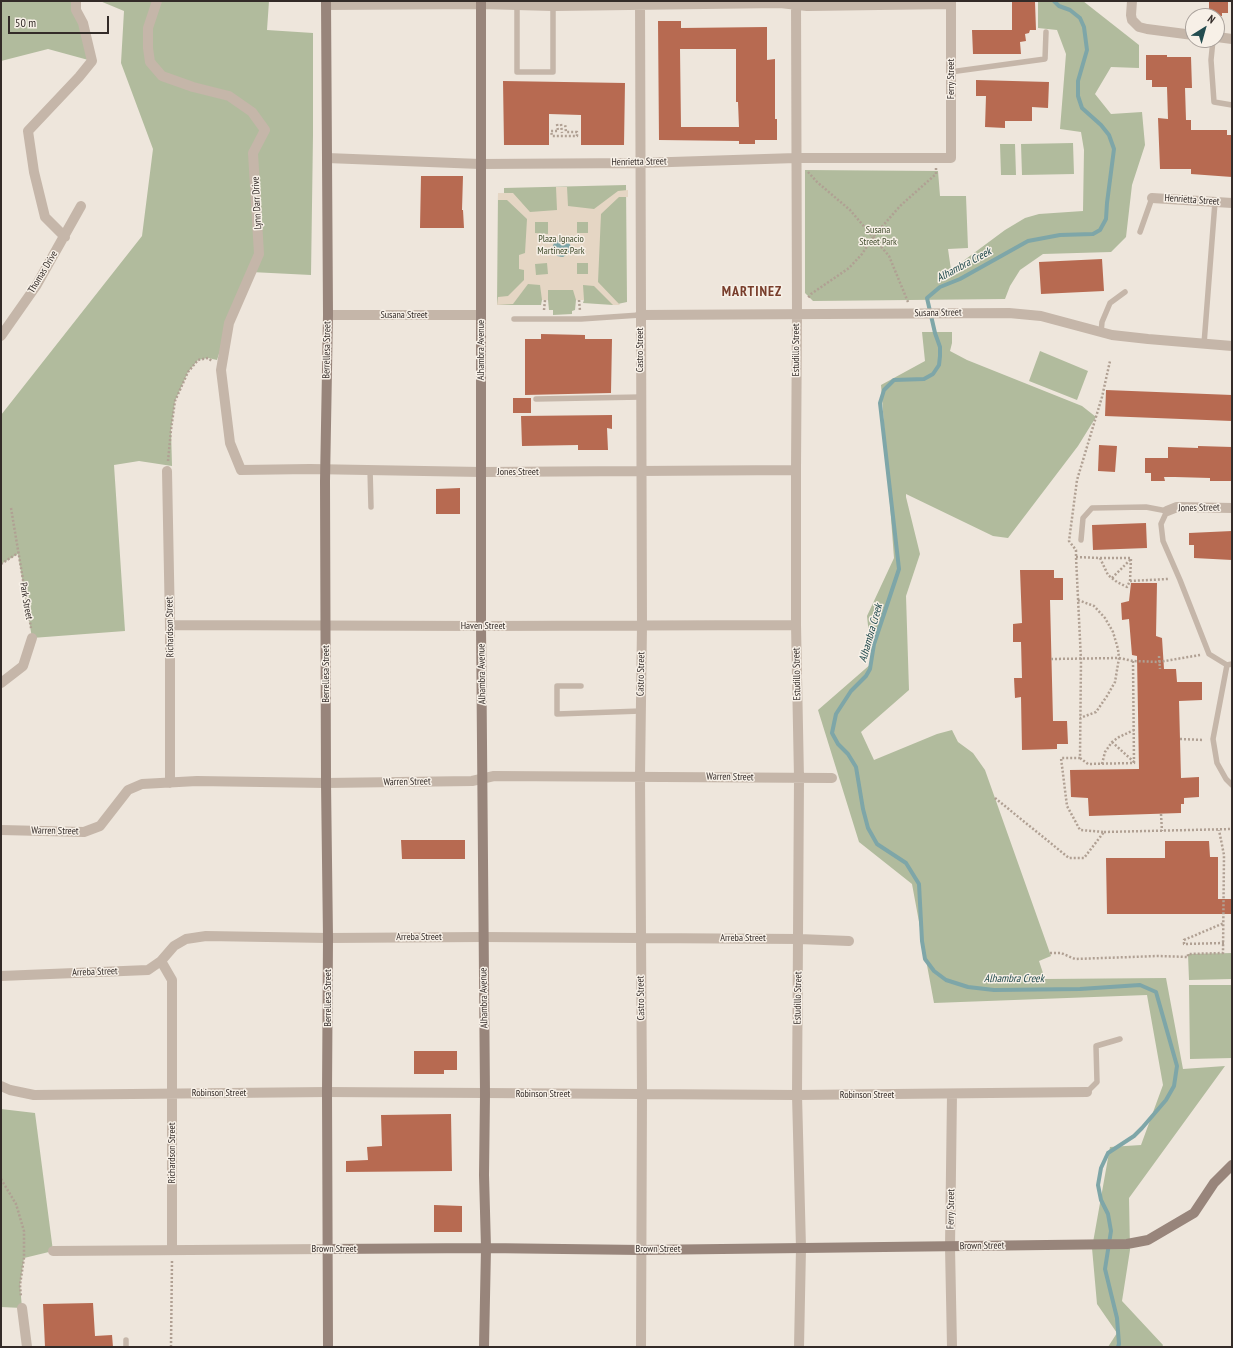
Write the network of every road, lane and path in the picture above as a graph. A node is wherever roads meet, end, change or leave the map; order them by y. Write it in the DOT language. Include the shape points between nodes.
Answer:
graph roads {
  1 [pos="76,1"];
  2 [pos="157,1"];
  3 [pos="1132,1"];
  4 [pos="481,2"];
  5 [pos="796,2"];
  6 [pos="326,3"];
  7 [pos="640,3"];
  8 [pos="951,3"];
  9 [pos="517,5"];
  10 [pos="554,6"];
  11 [pos="1046,32"];
  12 [pos="1185,35"];
  13 [pos="1212,48"];
  14 [pos="950,72"];
  15 [pos="1232,104"];
  16 [pos="557,124"];
  17 [pos="561,124"];
  18 [pos="565,124"];
  19 [pos="562,133"];
  20 [pos="327,158"];
  21 [pos="796,158"];
  22 [pos="951,158"];
  23 [pos="640,163"];
  24 [pos="480,164"];
  25 [pos="936,168"];
  26 [pos="807,171"];
  27 [pos="1152,198"];
  28 [pos="1215,202"];
  29 [pos="1232,203"];
  30 [pos="81,206"];
  31 [pos="1140,232"];
  32 [pos="65,236"];
  33 [pos="873,237"];
  34 [pos="1125,292"];
  35 [pos="805,302"];
  36 [pos="908,302"];
  37 [pos="328,315"];
  38 [pos="481,315"];
  39 [pos="640,315"];
  40 [pos="797,315"];
  41 [pos="514,319"];
  42 [pos="1101,333"];
  43 [pos="1,336"];
  44 [pos="1204,344"];
  45 [pos="1232,346"];
  46 [pos="1110,361"];
  47 [pos="221,370"];
  48 [pos="641,397"];
  49 [pos="536,400"];
  50 [pos="325,469"];
  51 [pos="242,470"];
  52 [pos="370,470"];
  53 [pos="796,470"];
  54 [pos="167,471"];
  55 [pos="641,471"];
  56 [pos="481,472"];
  57 [pos="371,507"];
  58 [pos="11,508"];
  59 [pos="1232,508"];
  60 [pos="1167,511"];
  61 [pos="1081,540"];
  62 [pos="18,553"];
  63 [pos="1076,557"];
  64 [pos="1100,558"];
  65 [pos="1131,558"];
  66 [pos="1,564"];
  67 [pos="1112,578"];
  68 [pos="1168,579"];
  69 [pos="1130,582"];
  70 [pos="1078,600"];
  71 [pos="170,625"];
  72 [pos="796,625"];
  73 [pos="326,626"];
  74 [pos="481,626"];
  75 [pos="642,626"];
  76 [pos="32,638"];
  77 [pos="1159,656"];
  78 [pos="1200,656"];
  79 [pos="1119,658"];
  80 [pos="1051,659"];
  81 [pos="1081,660"];
  82 [pos="1133,662"];
  83 [pos="1159,662"];
  84 [pos="1229,664"];
  85 [pos="1160,669"];
  86 [pos="1,683"];
  87 [pos="581,686"];
  88 [pos="641,711"];
  89 [pos="1080,718"];
  90 [pos="1134,730"];
  91 [pos="1180,739"];
  92 [pos="1204,740"];
  93 [pos="1112,742"];
  94 [pos="1080,758"];
  95 [pos="1134,763"];
  96 [pos="1102,764"];
  97 [pos="640,776"];
  98 [pos="799,778"];
  99 [pos="832,778"];
  100 [pos="483,779"];
  101 [pos="170,783"];
  102 [pos="326,783"];
  103 [pos="1232,785"];
  104 [pos="995,798"];
  105 [pos="1161,814"];
  106 [pos="1232,829"];
  107 [pos="1,830"];
  108 [pos="1220,830"];
  109 [pos="1162,831"];
  110 [pos="1104,832"];
  111 [pos="1224,923"];
  112 [pos="483,937"];
  113 [pos="328,938"];
  114 [pos="641,938"];
  115 [pos="799,939"];
  116 [pos="849,941"];
  117 [pos="1224,943"];
  118 [pos="1050,953"];
  119 [pos="160,961"];
  120 [pos="1,976"];
  121 [pos="1120,1039"];
  122 [pos="1,1086"];
  123 [pos="327,1092"];
  124 [pos="1087,1092"];
  125 [pos="172,1093"];
  126 [pos="486,1094"];
  127 [pos="642,1094"];
  128 [pos="952,1094"];
  129 [pos="798,1096"];
  130 [pos="1232,1165"];
  131 [pos="1,1179"];
  132 [pos="950,1247"];
  133 [pos="486,1248"];
  134 [pos="801,1248"];
  135 [pos="327,1249"];
  136 [pos="172,1250"];
  137 [pos="641,1250"];
  138 [pos="53,1251"];
  139 [pos="22,1308"];
  140 [pos="126,1340"];
  141 [pos="27,1347"];
  142 [pos="126,1347"];
  143 [pos="171,1347"];
  144 [pos="328,1347"];
  145 [pos="484,1347"];
  146 [pos="642,1347"];
  147 [pos="799,1347"];
  148 [pos="952,1347"];
  1 -- 32 [label="street" via="76,10 83,23 92,61 28,131 34,172 45,217"];
  2 -- 47 [label="street, Lynn Darr Drive" via="148,28 150,62 162,76 229,96 252,112 265,130 253,153 259,254 229,323"];
  3 -- 12 [label="street" via="1132,20 1139,27"];
  4 -- 6 [label="street"];
  4 -- 9 [label="street"];
  4 -- 24 [label="main road, Alhambra Avenue"];
  5 -- 7 [label="street"];
  5 -- 8 [label="street" via="807,6"];
  5 -- 21 [label="street, Estudillo Street"];
  6 -- 20 [label="main road, Berrellesa Street"];
  7 -- 10 [label="street"];
  7 -- 23 [label="street, Castro Street"];
  8 -- 14 [label="street, Ferry Street"];
  9 -- 10 [label="street"];
  9 -- 10 [label="lane" via="517,72 552,72"];
  11 -- 14 [label="lane" via="1045,59"];
  13 -- 15 [label="lane" via="1214,102"];
  14 -- 22 [label="street, Ferry Street"];
  16 -- 18 [label="path" via="558,131 551,131 552,136 577,136 577,132 566,132"];
  17 -- 19 [label="path"];
  20 -- 24 [label="street, Henrietta Street"];
  20 -- 37 [label="main road, Berrellesa Street"];
  21 -- 22 [label="street, Henrietta Street"];
  21 -- 23 [label="street, Henrietta Street"];
  21 -- 40 [label="street, Estudillo Street"];
  23 -- 24 [label="street, Henrietta Street"];
  23 -- 39 [label="street, Castro Street"];
  24 -- 38 [label="main road, Alhambra Avenue"];
  25 -- 33 [label="path" via="936,174 900,206"];
  26 -- 33 [label="path" via="850,210"];
  27 -- 28 [label="street, Henrietta Street"];
  27 -- 31 [label="lane"];
  28 -- 29 [label="street, Henrietta Street"];
  28 -- 44 [label="lane"];
  30 -- 32 [label="street, Thomas Drive"];
  32 -- 43 [label="street, Thomas Drive" via="36,286"];
  33 -- 35 [label="path" via="849,268 811,294"];
  33 -- 36 [label="path" via="889,256"];
  34 -- 42 [label="lane" via="1110,303 1102,322"];
  37 -- 38 [label="street, Susana Street"];
  37 -- 50 [label="main road, Berrellesa Street"];
  38 -- 56 [label="main road, Alhambra Avenue"];
  39 -- 40 [label="street, Susana Street"];
  39 -- 41 [label="lane" via="581,319"];
  39 -- 48 [label="street, Castro Street"];
  40 -- 42 [label="street, Susana Street" via="1009,313 1041,316"];
  40 -- 53 [label="street, Estudillo Street"];
  42 -- 44 [label="street, Susana Street"];
  44 -- 45 [label="street, Susana Street"];
  46 -- 63 [label="path" via="1077,480 1069,542 1076,550"];
  47 -- 51 [label="street, Lynn Darr Drive" via="230,443"];
  47 -- 54 [label="path" via="208,358 198,360 188,372 175,401"];
  48 -- 49 [label="lane"];
  48 -- 55 [label="street, Castro Street"];
  50 -- 51 [label="street, Jones Street"];
  50 -- 52 [label="street, Jones Street"];
  50 -- 73 [label="main road, Berrellesa Street"];
  52 -- 56 [label="street, Jones Street"];
  52 -- 57 [label="lane"];
  53 -- 55 [label="street, Jones Street"];
  53 -- 72 [label="street, Estudillo Street"];
  54 -- 71 [label="street, Richardson Street"];
  55 -- 56 [label="street, Jones Street"];
  55 -- 75 [label="street, Castro Street"];
  56 -- 74 [label="main road, Alhambra Avenue"];
  58 -- 62 [label="path, Park Street"];
  59 -- 60 [label="street, Jones Street" via="1177,507"];
  60 -- 61 [label="lane" via="1146,506 1092,508 1083,518"];
  60 -- 84 [label="lane" via="1161,524 1163,541 1209,654"];
  62 -- 66 [label="path"];
  62 -- 76 [label="path, Park Street"];
  63 -- 64 [label="path"];
  63 -- 70 [label="path"];
  64 -- 65 [label="path"];
  64 -- 67 [label="path"];
  65 -- 67 [label="path"];
  65 -- 69 [label="path"];
  67 -- 69 [label="path" via="1127,587"];
  68 -- 69 [label="path"];
  70 -- 79 [label="path" via="1094,606 1105,618 1113,632"];
  70 -- 81 [label="path"];
  71 -- 73 [label="street, Haven Street"];
  71 -- 101 [label="street, Richardson Street"];
  72 -- 75 [label="street, Haven Street"];
  72 -- 98 [label="street, Estudillo Street"];
  73 -- 74 [label="street, Haven Street"];
  73 -- 102 [label="main road, Berrellesa Street"];
  74 -- 75 [label="street, Haven Street"];
  74 -- 100 [label="main road, Alhambra Avenue"];
  75 -- 88 [label="street, Castro Street"];
  76 -- 86 [label="street" via="23,666"];
  77 -- 83 [label="path, bridge"];
  78 -- 83 [label="path"];
  79 -- 81 [label="path"];
  79 -- 82 [label="path"];
  79 -- 89 [label="path" via="1115,682 1108,696 1096,712"];
  80 -- 81 [label="path"];
  81 -- 89 [label="path"];
  82 -- 83 [label="path"];
  82 -- 90 [label="path"];
  83 -- 85 [label="path, bridge"];
  84 -- 103 [label="lane" via="1213,739 1217,763"];
  87 -- 88 [label="lane" via="556,686 557,714"];
  88 -- 97 [label="street, Castro Street"];
  89 -- 94 [label="path"];
  90 -- 93 [label="path"];
  90 -- 95 [label="path"];
  91 -- 92 [label="path"];
  93 -- 95 [label="path"];
  93 -- 96 [label="path" via="1105,752"];
  94 -- 96 [label="path" via="1088,764"];
  94 -- 110 [label="path" via="1061,758 1067,806 1080,830"];
  95 -- 96 [label="path"];
  97 -- 98 [label="street, Warren Street"];
  97 -- 100 [label="street, Warren Street" via="494,776"];
  97 -- 114 [label="street, Castro Street"];
  98 -- 99 [label="street, Warren Street"];
  98 -- 115 [label="street, Estudillo Street"];
  100 -- 102 [label="street, Warren Street"];
  100 -- 112 [label="main road, Alhambra Avenue"];
  101 -- 102 [label="street, Warren Street"];
  101 -- 107 [label="street, Warren Street" via="142,784 128,790 100,826 84,832"];
  102 -- 113 [label="main road, Berrellesa Street"];
  104 -- 110 [label="path" via="1069,858 1084,858"];
  105 -- 109 [label="path"];
  106 -- 108 [label="path"];
  108 -- 109 [label="path"];
  108 -- 111 [label="path" via="1224,855"];
  109 -- 110 [label="path"];
  111 -- 117 [label="path"];
  111 -- 117 [label="path" via="1184,940 1184,944"];
  112 -- 113 [label="street, Arreba Street"];
  112 -- 114 [label="street, Arreba Street"];
  112 -- 126 [label="main road, Alhambra Avenue"];
  113 -- 119 [label="street, Arreba Street" via="206,936 186,939 174,946"];
  113 -- 123 [label="main road, Berrellesa Street"];
  114 -- 115 [label="street, Arreba Street"];
  114 -- 127 [label="street, Castro Street"];
  115 -- 116 [label="street, Arreba Street"];
  115 -- 129 [label="street, Estudillo Street"];
  117 -- 118 [label="path" via="1224,953 1188,954 1188,957 1075,958 1061,953"];
  119 -- 120 [label="street, Arreba Street" via="148,970"];
  119 -- 125 [label="street, Richardson Street" via="172,980"];
  121 -- 124 [label="lane" via="1096,1046 1097,1082"];
  122 -- 125 [label="street, Robinson Street" via="34,1095"];
  123 -- 125 [label="street, Robinson Street"];
  123 -- 126 [label="street, Robinson Street"];
  123 -- 135 [label="main road, Berrellesa Street"];
  124 -- 128 [label="street, Robinson Street"];
  125 -- 136 [label="street, Richardson Street"];
  126 -- 127 [label="street, Robinson Street"];
  126 -- 133 [label="main road, Alhambra Avenue"];
  127 -- 129 [label="street, Robinson Street"];
  127 -- 137 [label="street, Castro Street"];
  128 -- 129 [label="street, Robinson Street"];
  128 -- 132 [label="street, Ferry Street"];
  129 -- 134 [label="street, Estudillo Street"];
  130 -- 132 [label="main road, Brown Street" via="1214,1183 1194,1213 1148,1240 1126,1244"];
  131 -- 139 [label="path" via="16,1204 24,1231 20,1285"];
  132 -- 134 [label="main road, Brown Street"];
  132 -- 148 [label="street, Ferry Street"];
  133 -- 135 [label="main road, Brown Street"];
  133 -- 137 [label="main road, Brown Street"];
  133 -- 145 [label="main road, Alhambra Avenue"];
  134 -- 137 [label="main road, Brown Street"];
  134 -- 147 [label="street, Estudillo Street"];
  135 -- 136 [label="street, Brown Street"];
  135 -- 144 [label="main road, Berrellesa Street"];
  136 -- 138 [label="street, Brown Street"];
  136 -- 143 [label="path"];
  137 -- 146 [label="street, Castro Street"];
  139 -- 141 [label="street"];
  140 -- 142 [label="lane"];
}
